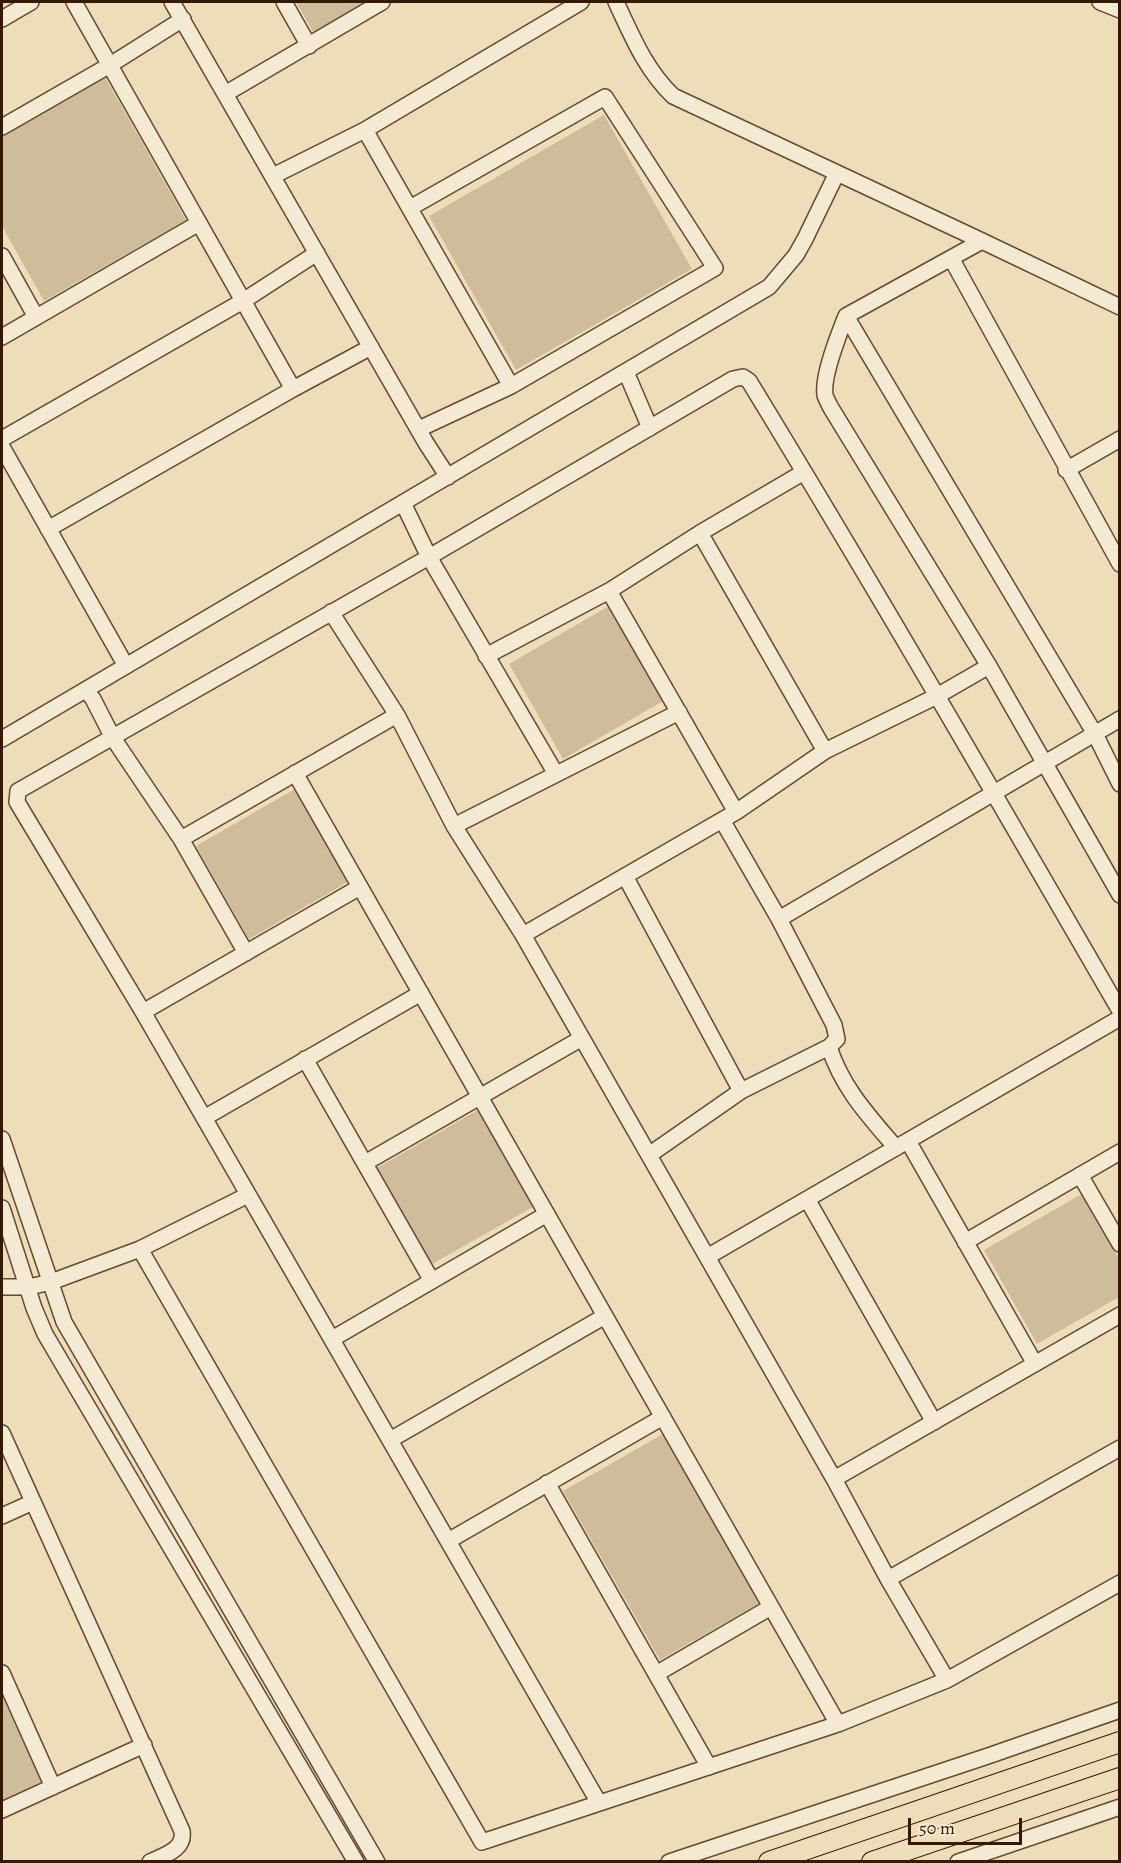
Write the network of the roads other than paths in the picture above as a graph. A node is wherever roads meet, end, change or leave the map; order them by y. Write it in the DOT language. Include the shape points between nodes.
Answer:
graph roads {
  1 [pos="31,2"];
  2 [pos="74,2"];
  3 [pos="172,2"];
  4 [pos="284,2"];
  5 [pos="382,2"];
  6 [pos="580,2"];
  7 [pos="615,2"];
  8 [pos="1100,2"];
  9 [pos="1119,10"];
  10 [pos="2,19"];
  11 [pos="183,19"];
  12 [pos="309,46"];
  13 [pos="110,65"];
  14 [pos="225,94"];
  15 [pos="2,127"];
  16 [pos="365,130"];
  17 [pos="837,173"];
  18 [pos="273,176"];
  19 [pos="410,208"];
  20 [pos="199,223"];
  21 [pos="982,240"];
  22 [pos="317,253"];
  23 [pos="2,256"];
  24 [pos="951,258"];
  25 [pos="243,300"];
  26 [pos="1119,307"];
  27 [pos="846,316"];
  28 [pos="36,317"];
  29 [pos="2,337"];
  30 [pos="371,347"];
  31 [pos="626,372"];
  32 [pos="511,386"];
  33 [pos="293,389"];
  34 [pos="650,428"];
  35 [pos="419,429"];
  36 [pos="2,439"];
  37 [pos="1119,439"];
  38 [pos="2,447"];
  39 [pos="1066,470"];
  40 [pos="804,472"];
  41 [pos="448,477"];
  42 [pos="403,503"];
  43 [pos="48,529"];
  44 [pos="700,533"];
  45 [pos="429,557"];
  46 [pos="1119,564"];
  47 [pos="609,591"];
  48 [pos="331,612"];
  49 [pos="486,656"];
  50 [pos="126,666"];
  51 [pos="989,666"];
  52 [pos="86,690"];
  53 [pos="938,696"];
  54 [pos="678,712"];
  55 [pos="397,715"];
  56 [pos="1119,719"];
  57 [pos="1095,734"];
  58 [pos="113,738"];
  59 [pos="2,739"];
  60 [pos="825,751"];
  61 [pos="1044,763"];
  62 [pos="295,773"];
  63 [pos="556,774"];
  64 [pos="1119,784"];
  65 [pos="993,793"];
  66 [pos="736,812"];
  67 [pos="722,820"];
  68 [pos="454,826"];
  69 [pos="181,839"];
  70 [pos="625,876"];
  71 [pos="360,887"];
  72 [pos="1119,895"];
  73 [pos="779,919"];
  74 [pos="523,935"];
  75 [pos="246,953"];
  76 [pos="421,993"];
  77 [pos="1119,1011"];
  78 [pos="143,1012"];
  79 [pos="1119,1018"];
  80 [pos="582,1038"];
  81 [pos="830,1047"];
  82 [pos="306,1059"];
  83 [pos="741,1091"];
  84 [pos="480,1096"];
  85 [pos="204,1118"];
  86 [pos="2,1139"];
  87 [pos="902,1144"];
  88 [pos="1119,1152"];
  89 [pos="649,1155"];
  90 [pos="364,1163"];
  91 [pos="1080,1175"];
  92 [pos="248,1195"];
  93 [pos="807,1199"];
  94 [pos="2,1208"];
  95 [pos="547,1214"];
  96 [pos="965,1242"];
  97 [pos="1119,1244"];
  98 [pos="140,1249"];
  99 [pos="707,1257"];
  100 [pos="432,1281"];
  101 [pos="51,1282"];
  102 [pos="2,1287"];
  103 [pos="28,1287"];
  104 [pos="1119,1315"];
  105 [pos="605,1316"];
  106 [pos="332,1339"];
  107 [pos="1035,1364"];
  108 [pos="663,1417"];
  109 [pos="934,1422"];
  110 [pos="2,1433"];
  111 [pos="390,1440"];
  112 [pos="1119,1448"];
  113 [pos="834,1479"];
  114 [pos="547,1483"];
  115 [pos="33,1502"];
  116 [pos="2,1516"];
  117 [pos="448,1541"];
  118 [pos="888,1579"];
  119 [pos="1119,1583"];
  120 [pos="771,1607"];
  121 [pos="2,1673"];
  122 [pos="656,1674"];
  123 [pos="947,1680"];
  124 [pos="1119,1710"];
  125 [pos="837,1724"];
  126 [pos="1119,1742"];
  127 [pos="144,1745"];
  128 [pos="709,1767"];
  129 [pos="1119,1778"];
  130 [pos="53,1787"];
  131 [pos="599,1803"];
  132 [pos="1119,1807"];
  133 [pos="2,1810"];
  134 [pos="150,1862"];
  135 [pos="356,1862"];
  136 [pos="377,1862"];
  137 [pos="669,1862"];
  138 [pos="769,1862"];
  139 [pos="872,1862"];
  140 [pos="958,1862"];
  1 -- 10 [label="street"];
  2 -- 13 [label="street"];
  3 -- 11 [label="street"];
  4 -- 12 [label="street"];
  5 -- 12 [label="street"];
  6 -- 16 [label="street"];
  7 -- 17 [label="street" via="646,64 673,96"];
  8 -- 9 [label="street"];
  11 -- 13 [label="street"];
  11 -- 14 [label="street"];
  12 -- 14 [label="street"];
  13 -- 15 [label="street"];
  13 -- 20 [label="street"];
  14 -- 18 [label="street"];
  16 -- 18 [label="street"];
  16 -- 19 [label="street"];
  17 -- 21 [label="street"];
  17 -- 31 [label="street" via="805,240 769,287"];
  18 -- 22 [label="street"];
  19 -- 32 [label="street"];
  19 -- 32 [label="street" via="606,98 715,268"];
  20 -- 25 [label="street"];
  20 -- 28 [label="street"];
  21 -- 24 [label="street"];
  21 -- 26 [label="street"];
  22 -- 25 [label="street"];
  22 -- 30 [label="street"];
  23 -- 28 [label="street"];
  24 -- 27 [label="street"];
  24 -- 39 [label="street"];
  25 -- 33 [label="street"];
  25 -- 36 [label="street"];
  27 -- 51 [label="street" via="826,379 825,395"];
  27 -- 57 [label="street"];
  28 -- 29 [label="street"];
  30 -- 33 [label="street"];
  30 -- 35 [label="street"];
  31 -- 34 [label="street"];
  31 -- 41 [label="street"];
  32 -- 35 [label="street"];
  33 -- 43 [label="street"];
  34 -- 40 [label="street" via="733,379 743,377"];
  34 -- 45 [label="street"];
  35 -- 41 [label="street"];
  37 -- 39 [label="street"];
  38 -- 43 [label="street"];
  39 -- 46 [label="street"];
  40 -- 44 [label="street"];
  40 -- 53 [label="street"];
  41 -- 42 [label="street"];
  42 -- 45 [label="street"];
  42 -- 50 [label="street"];
  43 -- 50 [label="street"];
  44 -- 47 [label="street"];
  44 -- 60 [label="street"];
  45 -- 48 [label="street"];
  45 -- 49 [label="street"];
  47 -- 49 [label="street"];
  47 -- 54 [label="street"];
  48 -- 55 [label="street"];
  48 -- 58 [label="street"];
  49 -- 63 [label="street"];
  50 -- 52 [label="street"];
  51 -- 53 [label="street"];
  51 -- 61 [label="street"];
  52 -- 58 [label="street"];
  52 -- 59 [label="street"];
  53 -- 60 [label="street"];
  53 -- 65 [label="street"];
  54 -- 63 [label="street"];
  54 -- 66 [label="street"];
  55 -- 62 [label="street"];
  55 -- 68 [label="street"];
  56 -- 57 [label="street"];
  57 -- 61 [label="street"];
  57 -- 64 [label="street"];
  58 -- 69 [label="street"];
  58 -- 78 [label="street" via="20,789 17,802"];
  60 -- 66 [label="street"];
  61 -- 65 [label="street"];
  61 -- 72 [label="street"];
  62 -- 69 [label="street"];
  62 -- 71 [label="street"];
  63 -- 68 [label="street"];
  65 -- 73 [label="street"];
  65 -- 77 [label="street"];
  66 -- 67 [label="street"];
  67 -- 70 [label="street"];
  67 -- 73 [label="street"];
  68 -- 74 [label="street"];
  69 -- 75 [label="street"];
  70 -- 74 [label="street"];
  70 -- 83 [label="street"];
  71 -- 75 [label="street"];
  71 -- 76 [label="street"];
  73 -- 81 [label="street" via="834,1025 837,1039"];
  74 -- 80 [label="street"];
  75 -- 78 [label="street"];
  76 -- 82 [label="street"];
  76 -- 84 [label="street"];
  78 -- 85 [label="street"];
  79 -- 87 [label="street"];
  80 -- 84 [label="street"];
  80 -- 89 [label="street"];
  81 -- 83 [label="street"];
  81 -- 87 [label="street" via="854,1098"];
  82 -- 85 [label="street"];
  82 -- 90 [label="street"];
  83 -- 89 [label="street"];
  84 -- 90 [label="street"];
  84 -- 95 [label="street"];
  85 -- 92 [label="street"];
  86 -- 101 [label="street"];
  87 -- 93 [label="street"];
  87 -- 96 [label="street"];
  88 -- 91 [label="street"];
  89 -- 99 [label="street"];
  90 -- 100 [label="street"];
  91 -- 96 [label="street"];
  91 -- 97 [label="street"];
  92 -- 98 [label="street"];
  92 -- 106 [label="street"];
  93 -- 99 [label="street"];
  93 -- 109 [label="street"];
  94 -- 103 [label="street"];
  95 -- 100 [label="street"];
  95 -- 105 [label="street"];
  96 -- 107 [label="street"];
  98 -- 101 [label="street"];
  98 -- 131 [label="street" via="482,1842"];
  99 -- 113 [label="street"];
  100 -- 106 [label="street"];
  101 -- 103 [label="street"];
  101 -- 136 [label="street" via="64,1322"];
  102 -- 103 [label="street"];
  103 -- 135 [label="street" via="45,1334"];
  104 -- 107 [label="street"];
  105 -- 108 [label="street"];
  105 -- 111 [label="street"];
  106 -- 111 [label="street"];
  107 -- 109 [label="street"];
  108 -- 114 [label="street"];
  108 -- 120 [label="street"];
  109 -- 113 [label="street"];
  110 -- 115 [label="street"];
  111 -- 117 [label="street"];
  112 -- 118 [label="street"];
  113 -- 118 [label="street"];
  114 -- 117 [label="street"];
  114 -- 122 [label="street"];
  115 -- 116 [label="street"];
  115 -- 127 [label="street"];
  117 -- 131 [label="street"];
  118 -- 123 [label="street"];
  119 -- 123 [label="street"];
  120 -- 122 [label="street"];
  120 -- 125 [label="street"];
  121 -- 130 [label="street"];
  122 -- 128 [label="street"];
  123 -- 125 [label="street"];
  124 -- 137 [label="street"];
  125 -- 128 [label="street"];
  126 -- 138 [label="main road"];
  127 -- 130 [label="street"];
  127 -- 134 [label="street" via="183,1836 181,1844"];
  128 -- 131 [label="street"];
  129 -- 139 [label="main road"];
  130 -- 133 [label="street"];
  132 -- 140 [label="street"];
}
